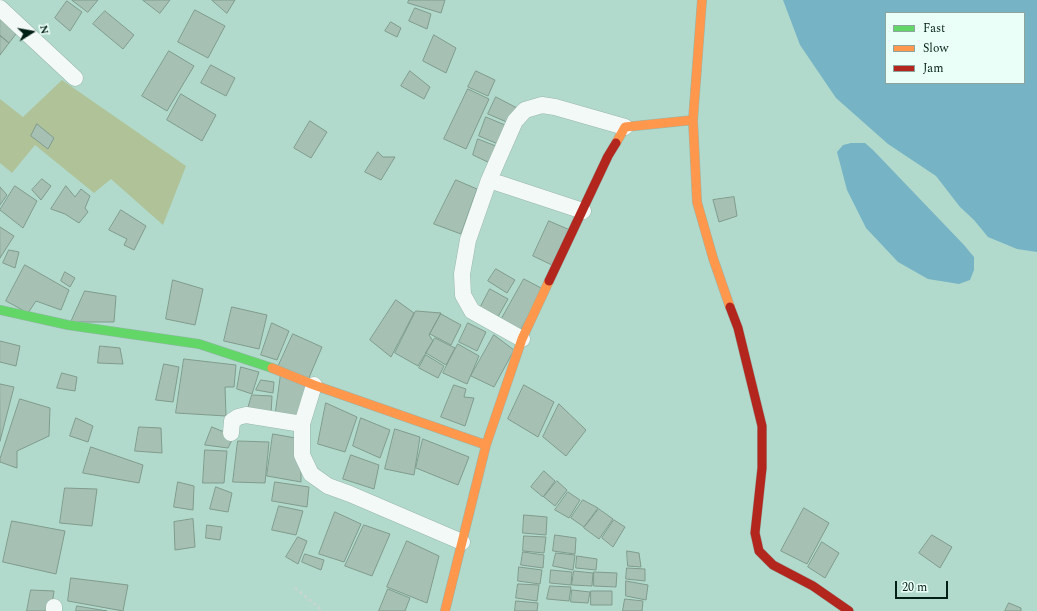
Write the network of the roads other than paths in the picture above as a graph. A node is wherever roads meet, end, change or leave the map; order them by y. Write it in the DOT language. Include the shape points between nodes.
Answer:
graph roads {
  1 [pos="702,0"];
  2 [pos="0,8"];
  3 [pos="75,78"];
  4 [pos="693,120"];
  5 [pos="625,127"];
  6 [pos="489,180"];
  7 [pos="583,211"];
  8 [pos="0,310"];
  9 [pos="522,339"];
  10 [pos="314,385"];
  11 [pos="302,424"];
  12 [pos="231,433"];
  13 [pos="486,445"];
  14 [pos="462,542"];
  15 [pos="445,611"];
  16 [pos="849,611"];
  1 -- 4 [label="street"];
  2 -- 3 [label="street"];
  4 -- 5 [label="street"];
  4 -- 16 [label="street" via="697,202 713,258 738,328 762,426 762,468 755,533 759,551 773,565 813,586"];
  5 -- 6 [label="street" via="555,107 542,105 525,110 515,121"];
  5 -- 7 [label="street" via="608,156"];
  6 -- 7 [label="street"];
  6 -- 9 [label="street" via="468,240 462,274 464,295 472,311"];
  7 -- 9 [label="street"];
  8 -- 10 [label="street" via="68,325 199,344 266,365"];
  9 -- 13 [label="street"];
  10 -- 11 [label="street"];
  10 -- 13 [label="street"];
  11 -- 12 [label="street" via="246,415 232,421"];
  11 -- 14 [label="street" via="302,455 311,474 328,486"];
  13 -- 14 [label="street"];
  14 -- 15 [label="street"];
}
